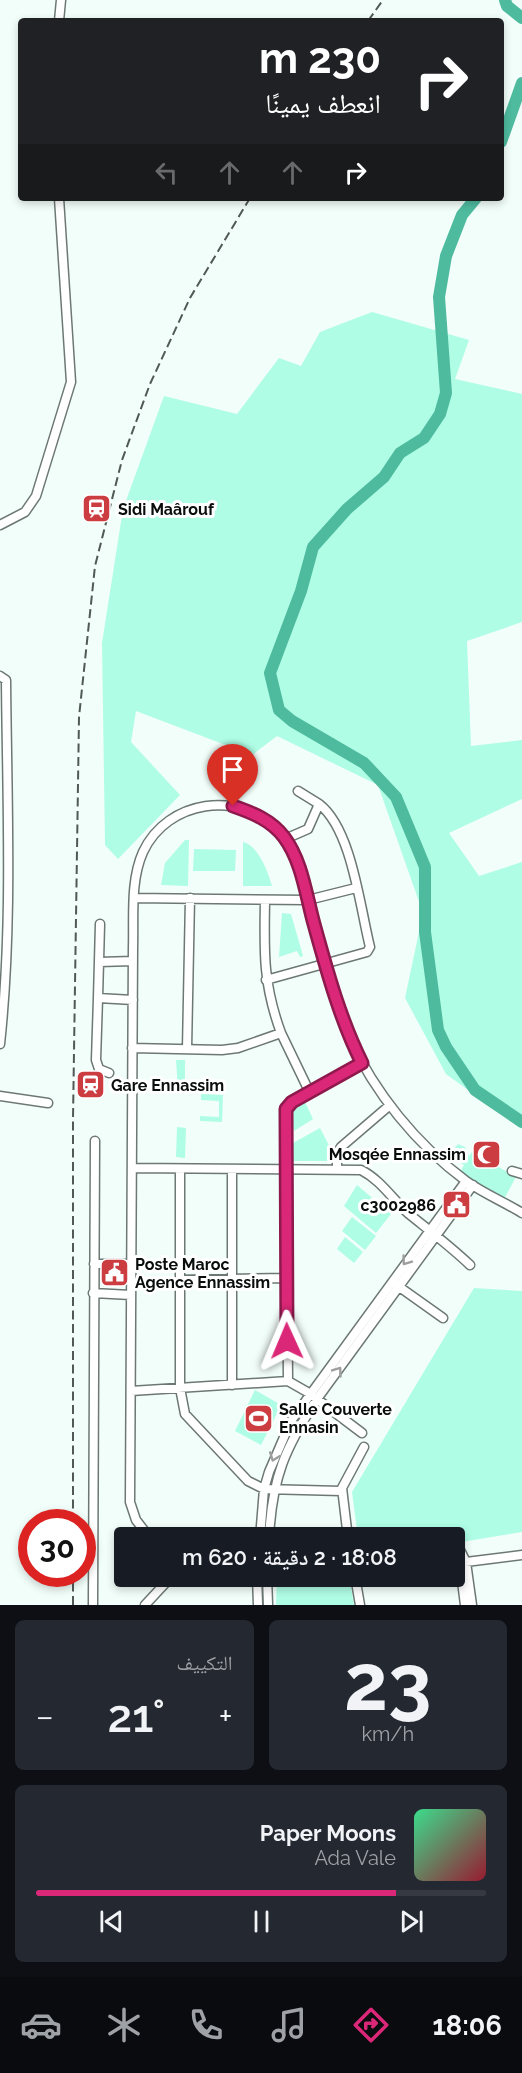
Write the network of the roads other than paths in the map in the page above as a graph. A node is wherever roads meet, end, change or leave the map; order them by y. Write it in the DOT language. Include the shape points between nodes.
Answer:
graph roads {
  1 [pos="61,0"];
  2 [pos="59,18"];
  3 [pos="59,201"];
  4 [pos="0,525"];
  5 [pos="0,676"];
  6 [pos="298,791"];
  7 [pos="319,804"];
  8 [pos="4,839"];
  9 [pos="285,839"];
  10 [pos="356,888"];
  11 [pos="134,898"];
  12 [pos="190,898"];
  13 [pos="308,900"];
  14 [pos="265,901"];
  15 [pos="100,924"];
  16 [pos="3,941"];
  17 [pos="133,961"];
  18 [pos="99,962"];
  19 [pos="325,963"];
  20 [pos="266,980"];
  21 [pos="98,998"];
  22 [pos="133,1000"];
  23 [pos="281,1033"];
  24 [pos="0,1044"];
  25 [pos="132,1048"];
  26 [pos="187,1049"];
  27 [pos="362,1063"];
  28 [pos="109,1073"];
  29 [pos="309,1092"];
  30 [pos="0,1096"];
  31 [pos="48,1103"];
  32 [pos="390,1105"];
  33 [pos="95,1141"];
  34 [pos="132,1168"];
  35 [pos="180,1169"];
  36 [pos="232,1169"];
  37 [pos="285,1169"];
  38 [pos="337,1169"];
  39 [pos="512,1171"];
  40 [pos="522,1174"];
  41 [pos="470,1183"];
  42 [pos="522,1213"];
  43 [pos="429,1229"];
  44 [pos="438,1234"];
  45 [pos="94,1264"];
  46 [pos="131,1264"];
  47 [pos="470,1265"];
  48 [pos="286,1278"];
  49 [pos="232,1279"];
  50 [pos="180,1280"];
  51 [pos="398,1286"];
  52 [pos="93,1293"];
  53 [pos="131,1294"];
  54 [pos="443,1318"];
  55 [pos="288,1381"];
  56 [pos="232,1385"];
  57 [pos="180,1388"];
  58 [pos="131,1391"];
  59 [pos="309,1393"];
  60 [pos="317,1399"];
  61 [pos="362,1433"];
  62 [pos="364,1447"];
  63 [pos="268,1490"];
  64 [pos="341,1491"];
  65 [pos="141,1527"];
  66 [pos="262,1527"];
  67 [pos="269,1527"];
  68 [pos="346,1527"];
  69 [pos="522,1555"];
  70 [pos="465,1562"];
  71 [pos="465,1575"];
  72 [pos="162,1587"];
  73 [pos="257,1587"];
  74 [pos="267,1587"];
  75 [pos="357,1587"];
  76 [pos="464,1587"];
  77 [pos="93,1605"];
  78 [pos="145,1605"];
  79 [pos="258,1605"];
  80 [pos="268,1605"];
  81 [pos="360,1605"];
  82 [pos="465,1605"];
  83 [pos="472,1605"];
  1 -- 2 [label="street"];
  3 -- 4 [label="street" via="71,382 36,496 25,512"];
  5 -- 8 [label="street" via="6,680"];
  6 -- 7 [label="street"];
  7 -- 9 [label="street" via="308,829"];
  7 -- 10 [label="street" via="343,838"];
  8 -- 16 [label="street"];
  9 -- 11 [label="street" via="264,819 233,806 203,805 190,809 149,841 137,871"];
  9 -- 13 [label="street" via="298,864"];
  10 -- 13 [label="street"];
  10 -- 19 [label="street" via="370,950"];
  11 -- 12 [label="street"];
  11 -- 17 [label="street"];
  12 -- 14 [label="street"];
  12 -- 26 [label="street"];
  13 -- 14 [label="street"];
  13 -- 19 [label="street"];
  14 -- 20 [label="street"];
  15 -- 18 [label="street"];
  16 -- 24 [label="street" via="6,990"];
  17 -- 18 [label="street"];
  17 -- 22 [label="street"];
  18 -- 21 [label="street"];
  19 -- 20 [label="street"];
  19 -- 27 [label="street" via="342,1018"];
  20 -- 23 [label="street"];
  21 -- 22 [label="street"];
  21 -- 28 [label="street" via="96,1060 99,1069"];
  22 -- 25 [label="street"];
  23 -- 26 [label="street" via="238,1048"];
  23 -- 29 [label="street"];
  25 -- 26 [label="street"];
  25 -- 34 [label="street"];
  27 -- 29 [label="street"];
  27 -- 32 [label="street"];
  29 -- 37 [label="street" via="286,1109"];
  30 -- 31 [label="street"];
  32 -- 38 [label="street" via="341,1147"];
  32 -- 41 [label="street" via="419,1140"];
  33 -- 45 [label="street"];
  34 -- 35 [label="street"];
  34 -- 46 [label="street"];
  35 -- 36 [label="street"];
  35 -- 50 [label="street"];
  36 -- 37 [label="street"];
  36 -- 49 [label="street"];
  37 -- 38 [label="street"];
  37 -- 48 [label="street"];
  38 -- 43 [label="street" via="368,1174"];
  39 -- 40 [label="street"];
  41 -- 42 [label="street"];
  41 -- 43 [label="street"];
  41 -- 44 [label="street"];
  43 -- 44 [label="street"];
  43 -- 59 [label="street, one-way"];
  44 -- 47 [label="street"];
  44 -- 51 [label="street"];
  45 -- 46 [label="street"];
  45 -- 52 [label="street"];
  46 -- 53 [label="street"];
  48 -- 49 [label="street"];
  48 -- 55 [label="street"];
  49 -- 50 [label="street"];
  49 -- 56 [label="street"];
  50 -- 57 [label="street"];
  51 -- 54 [label="street"];
  60 -- 51 [label="street, one-way"];
  52 -- 53 [label="street"];
  52 -- 77 [label="street"];
  53 -- 58 [label="street"];
  55 -- 56 [label="street"];
  55 -- 59 [label="street"];
  56 -- 57 [label="street"];
  57 -- 58 [label="street"];
  57 -- 63 [label="street" via="185,1414 248,1481"];
  58 -- 65 [label="street" via="130,1502"];
  59 -- 60 [label="street"];
  59 -- 63 [label="street, one-way" via="281,1439"];
  60 -- 61 [label="street"];
  60 -- 63 [label="street"];
  62 -- 64 [label="street"];
  63 -- 64 [label="street"];
  63 -- 66 [label="street"];
  63 -- 67 [label="street"];
  64 -- 68 [label="street"];
  69 -- 70 [label="street"];
  71 -- 83 [label="street"];
  72 -- 78 [label="street"];
  73 -- 79 [label="street"];
  74 -- 80 [label="street"];
  75 -- 81 [label="street"];
  76 -- 82 [label="street"];
}
